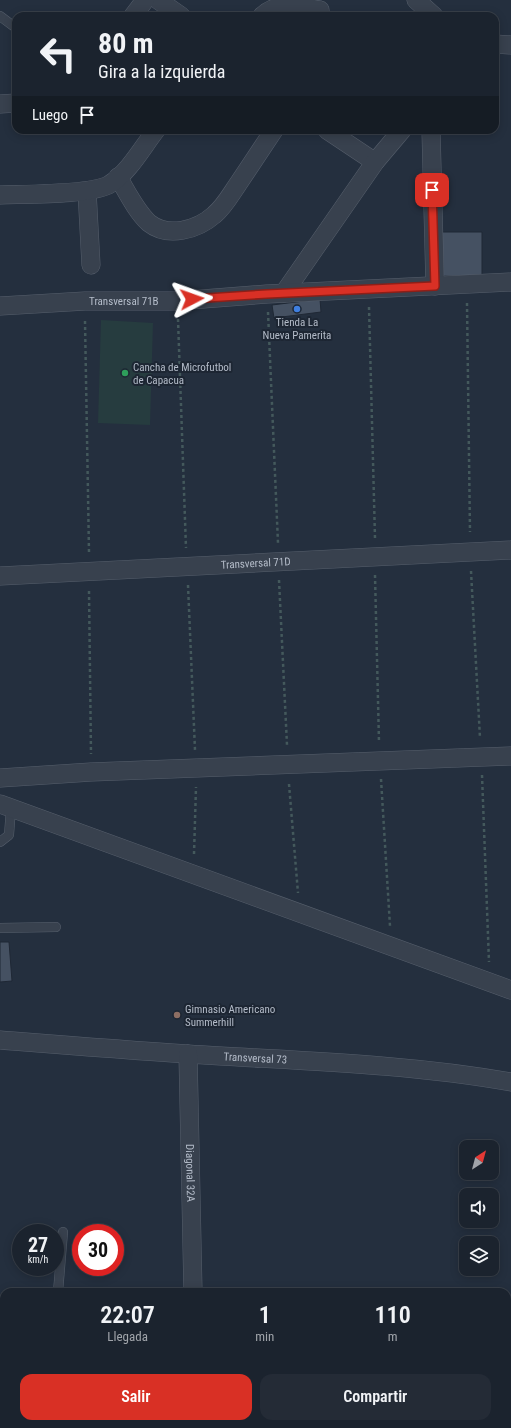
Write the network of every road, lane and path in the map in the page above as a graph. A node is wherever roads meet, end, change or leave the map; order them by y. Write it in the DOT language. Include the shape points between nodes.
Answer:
graph roads {
  1 [pos="145,0"];
  2 [pos="158,0"];
  3 [pos="416,0"];
  4 [pos="320,10"];
  5 [pos="136,12"];
  6 [pos="175,12"];
  7 [pos="267,12"];
  8 [pos="430,12"];
  9 [pos="0,16"];
  10 [pos="12,25"];
  11 [pos="499,44"];
  12 [pos="511,45"];
  13 [pos="12,103"];
  14 [pos="0,104"];
  15 [pos="153,134"];
  16 [pos="271,134"];
  17 [pos="333,134"];
  18 [pos="399,134"];
  19 [pos="430,134"];
  20 [pos="375,162"];
  21 [pos="118,177"];
  22 [pos="87,191"];
  23 [pos="0,195"];
  24 [pos="91,265"];
  25 [pos="511,282"];
  26 [pos="466,284"];
  27 [pos="435,286"];
  28 [pos="368,289"];
  29 [pos="276,293"];
  30 [pos="85,301"];
  31 [pos="0,306"];
  32 [pos="511,550"];
  33 [pos="470,552"];
  34 [pos="375,556"];
  35 [pos="279,562"];
  36 [pos="89,572"];
  37 [pos="0,576"];
  38 [pos="511,756"];
  39 [pos="481,757"];
  40 [pos="380,762"];
  41 [pos="288,765"];
  42 [pos="91,772"];
  43 [pos="0,778"];
  44 [pos="6,806"];
  45 [pos="0,842"];
  46 [pos="300,913"];
  47 [pos="56,927"];
  48 [pos="0,928"];
  49 [pos="391,946"];
  50 [pos="490,982"];
  51 [pos="511,990"];
  52 [pos="0,1040"];
  53 [pos="188,1054"];
  54 [pos="511,1082"];
  55 [pos="59,1276"];
  56 [pos="58,1288"];
  57 [pos="193,1288"];
  1 -- 5 [label="street"];
  2 -- 6 [label="street"];
  3 -- 8 [label="street"];
  4 -- 7 [label="street" via="286,4"];
  9 -- 10 [label="lane"];
  11 -- 12 [label="street"];
  13 -- 14 [label="street"];
  15 -- 21 [label="street"];
  16 -- 21 [label="street" via="222,207 206,222 194,227 170,231 151,224"];
  17 -- 20 [label="street"];
  18 -- 20 [label="street"];
  19 -- 27 [label="street"];
  20 -- 29 [label="street"];
  21 -- 22 [label="street" via="110,185"];
  22 -- 23 [label="street"];
  22 -- 24 [label="street"];
  25 -- 26 [label="street, Transversal 71B"];
  26 -- 27 [label="street, Transversal 71B"];
  26 -- 33 [label="path"];
  27 -- 28 [label="street, Transversal 71B"];
  28 -- 29 [label="street, Transversal 71B"];
  28 -- 34 [label="path"];
  29 -- 30 [label="street, Transversal 71B" via="177,301"];
  29 -- 35 [label="path"];
  30 -- 31 [label="street, Transversal 71B"];
  30 -- 36 [label="path"];
  32 -- 33 [label="street, Transversal 71D"];
  33 -- 34 [label="street, Transversal 71D"];
  33 -- 39 [label="path"];
  34 -- 35 [label="street, Transversal 71D"];
  34 -- 40 [label="path"];
  35 -- 36 [label="street, Transversal 71D"];
  35 -- 41 [label="path"];
  36 -- 37 [label="street, Transversal 71D"];
  36 -- 42 [label="path"];
  38 -- 39 [label="street"];
  39 -- 40 [label="street"];
  39 -- 50 [label="path"];
  40 -- 41 [label="street"];
  40 -- 49 [label="path"];
  41 -- 42 [label="street"];
  41 -- 46 [label="path"];
  42 -- 43 [label="street"];
  44 -- 45 [label="lane" via="9,835"];
  44 -- 46 [label="street"];
  46 -- 49 [label="street"];
  47 -- 48 [label="lane"];
  49 -- 50 [label="street"];
  50 -- 51 [label="street"];
  52 -- 53 [label="street, Transversal 73"];
  53 -- 54 [label="street, Transversal 73" via="285,1058 414,1069"];
  53 -- 57 [label="street, Diagonal 32A"];
  55 -- 56 [label="lane"];
}
